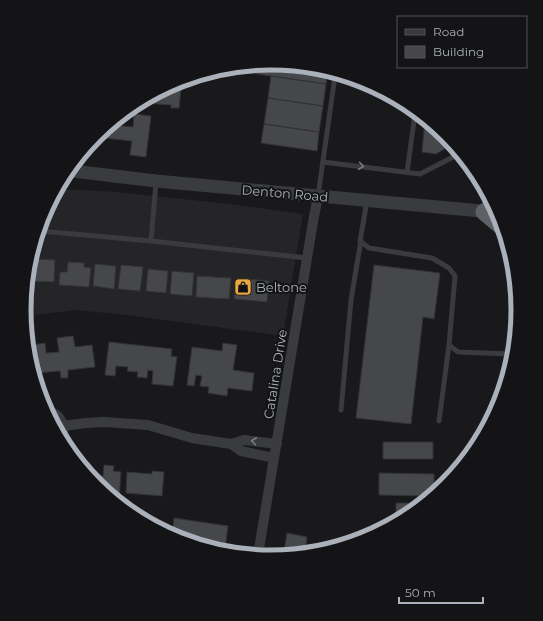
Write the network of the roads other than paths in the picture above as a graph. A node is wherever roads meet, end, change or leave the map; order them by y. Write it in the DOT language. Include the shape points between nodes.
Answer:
graph roads {
  1 [pos="335,78"];
  2 [pos="414,117"];
  3 [pos="454,155"];
  4 [pos="323,162"];
  5 [pos="76,171"];
  6 [pos="407,172"];
  7 [pos="156,181"];
  8 [pos="318,197"];
  9 [pos="367,201"];
  10 [pos="490,210"];
  11 [pos="45,231"];
  12 [pos="361,240"];
  13 [pos="151,241"];
  14 [pos="307,258"];
  15 [pos="449,345"];
  16 [pos="508,354"];
  17 [pos="342,410"];
  18 [pos="54,413"];
  19 [pos="439,421"];
  20 [pos="63,431"];
  21 [pos="231,444"];
  22 [pos="276,444"];
  23 [pos="274,458"];
  24 [pos="259,550"];
  1 -- 4 [label="lane"];
  2 -- 6 [label="lane"];
  3 -- 6 [label="lane" via="420,174"];
  4 -- 6 [label="lane, one-way"];
  4 -- 8 [label="lane"];
  5 -- 7 [label="street, Denton Road"];
  7 -- 8 [label="street, Denton Road"];
  7 -- 13 [label="lane"];
  8 -- 9 [label="street, Denton Road"];
  8 -- 14 [label="street, Catalina Drive"];
  9 -- 10 [label="street, Denton Road"];
  9 -- 12 [label="lane"];
  11 -- 13 [label="lane"];
  12 -- 15 [label="lane" via="369,248 432,258 449,268 455,276"];
  12 -- 17 [label="lane" via="351,300"];
  13 -- 14 [label="lane"];
  14 -- 22 [label="street, Catalina Drive"];
  15 -- 16 [label="lane" via="458,352"];
  15 -- 19 [label="lane"];
  18 -- 20 [label="street" via="62,421"];
  20 -- 21 [label="street" via="86,423 148,425 192,438"];
  22 -- 21 [label="street, one-way" via="244,440"];
  21 -- 23 [label="street" via="241,451"];
  22 -- 23 [label="street, Catalina Drive"];
  23 -- 24 [label="street, Catalina Drive"];
}
